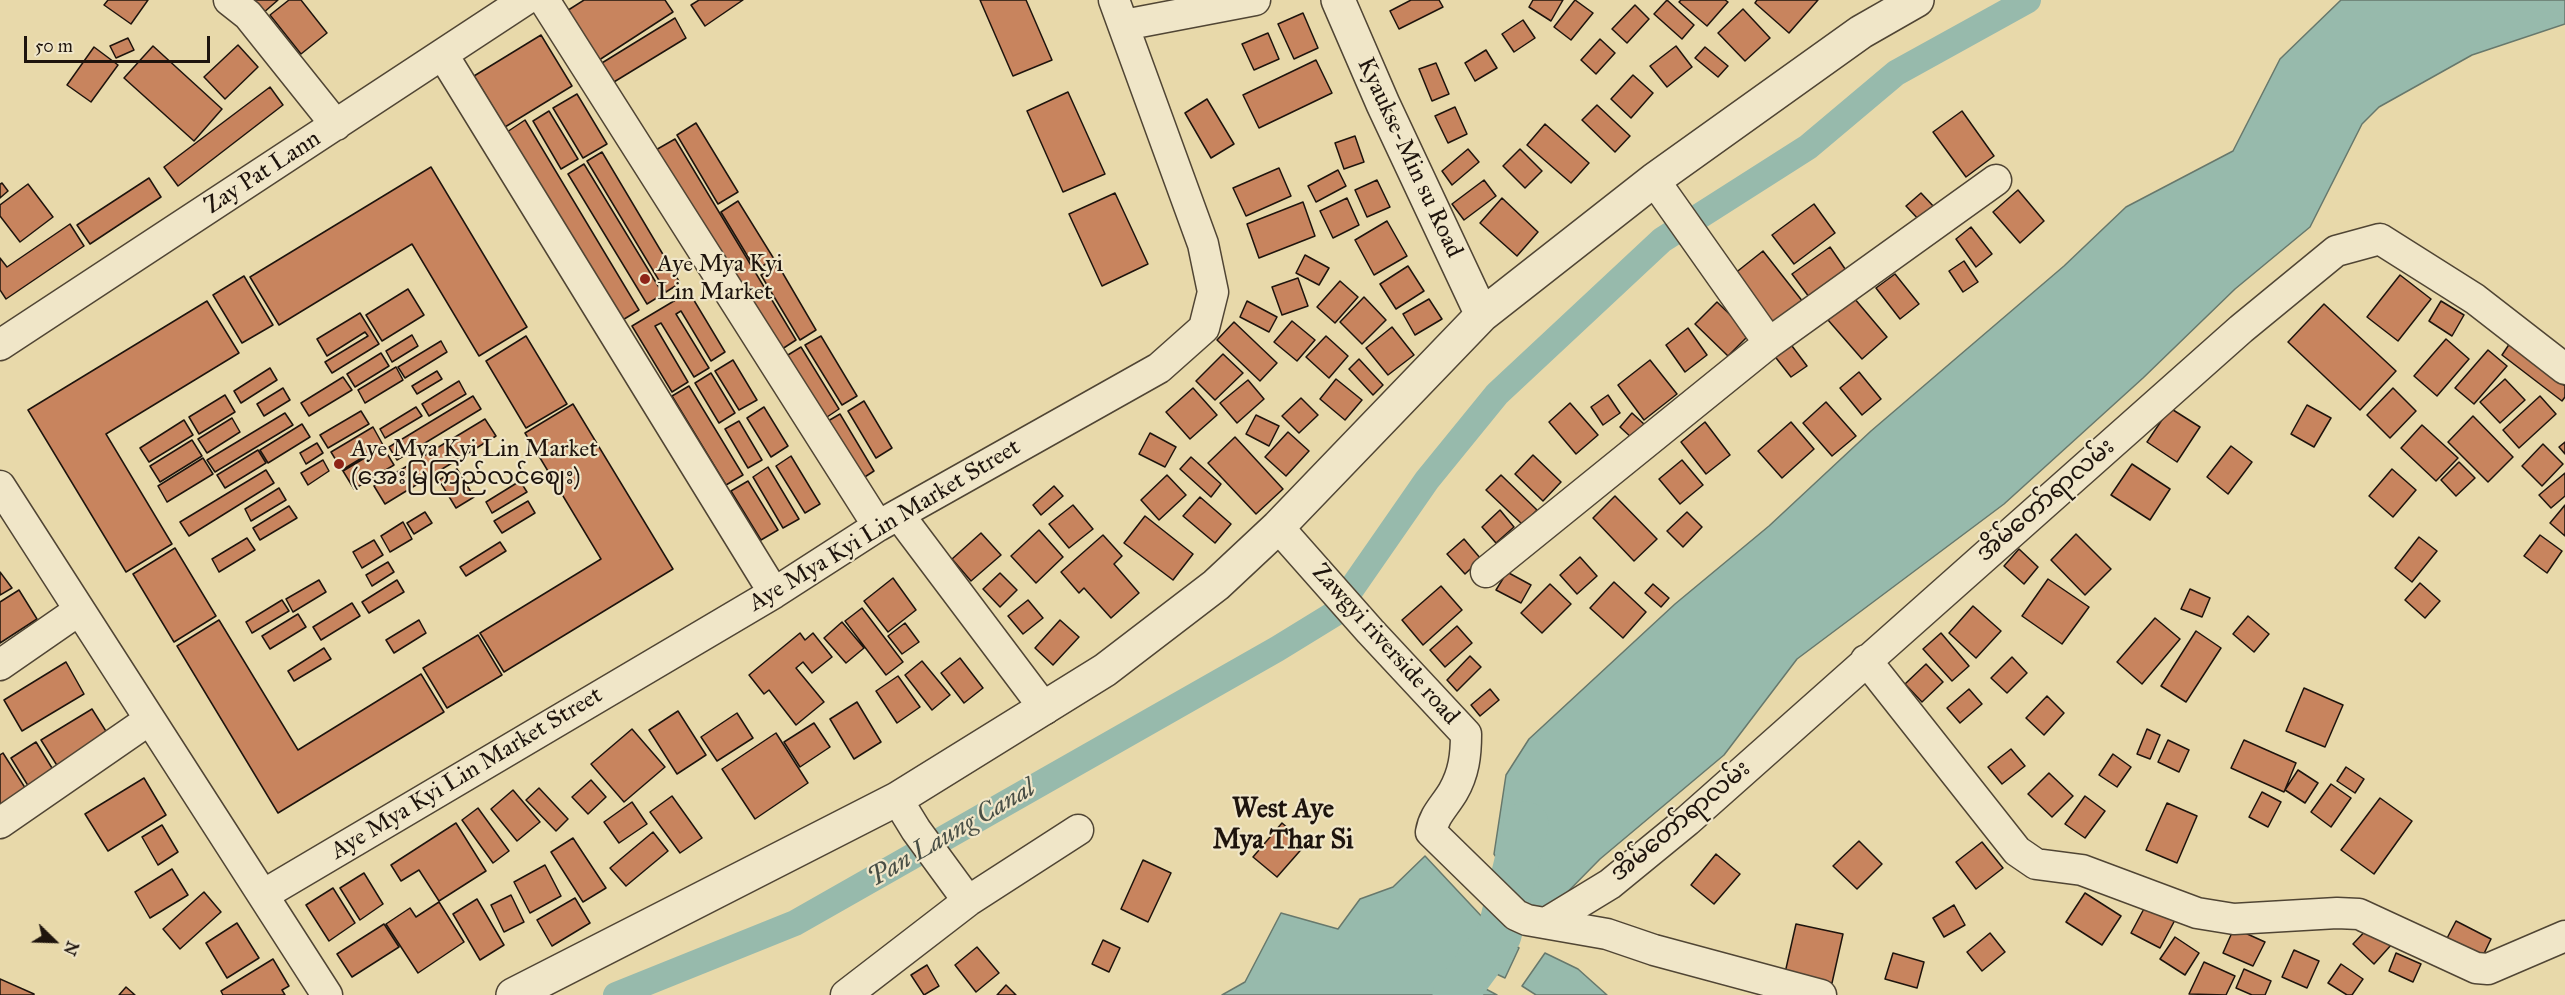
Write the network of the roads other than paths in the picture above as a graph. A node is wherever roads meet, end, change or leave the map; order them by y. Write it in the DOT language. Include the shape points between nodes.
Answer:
graph roads {
  1 [pos="229,0"];
  2 [pos="525,0"];
  3 [pos="544,0"];
  4 [pos="1255,0"];
  5 [pos="1338,0"];
  6 [pos="1917,0"];
  7 [pos="1119,13"];
  8 [pos="443,55"];
  9 [pos="336,125"];
  10 [pos="1654,180"];
  11 [pos="1996,180"];
  12 [pos="1482,315"];
  13 [pos="1769,343"];
  14 [pos="0,345"];
  15 [pos="2565,369"];
  16 [pos="0,486"];
  17 [pos="889,521"];
  18 [pos="1278,527"];
  19 [pos="1486,572"];
  20 [pos="774,593"];
  21 [pos="78,611"];
  22 [pos="1866,660"];
  23 [pos="0,665"];
  24 [pos="1045,709"];
  25 [pos="149,720"];
  26 [pos="897,799"];
  27 [pos="0,823"];
  28 [pos="1078,830"];
  29 [pos="263,895"];
  30 [pos="969,901"];
  31 [pos="1546,923"];
  32 [pos="2565,936"];
  33 [pos="327,995"];
  34 [pos="513,995"];
  35 [pos="846,995"];
  36 [pos="1821,995"];
  1 -- 9 [label="street" via="249,15"];
  2 -- 8 [label="street, Zay Pat Lann"];
  3 -- 17 [label="street"];
  4 -- 7 [label="street"];
  5 -- 12 [label="street, Kyaukse-Min su Road"];
  6 -- 10 [label="street" via="1861,32"];
  7 -- 17 [label="street, Aye Mya Kyi Lin Market Street" via="1203,244 1213,292 1204,328 1160,368"];
  8 -- 9 [label="street, Zay Pat Lann"];
  8 -- 20 [label="street"];
  9 -- 14 [label="street, Zay Pat Lann"];
  10 -- 12 [label="street"];
  10 -- 13 [label="street"];
  11 -- 13 [label="street"];
  12 -- 18 [label="street"];
  13 -- 19 [label="street"];
  15 -- 22 [label="street, အိမ်တော်ရာလမ်း" via="2475,299 2380,239 2336,251 2241,329"];
  16 -- 21 [label="street"];
  17 -- 20 [label="street, Aye Mya Kyi Lin Market Street"];
  17 -- 24 [label="street"];
  18 -- 24 [label="street" via="1216,585 1105,670"];
  18 -- 31 [label="street, Zawgyi riverside road" via="1466,734 1466,760 1453,792 1434,818 1431,832 1516,915"];
  20 -- 29 [label="street, Aye Mya Kyi Lin Market Street"];
  21 -- 23 [label="street"];
  21 -- 25 [label="street"];
  22 -- 31 [label="street, အိမ်တော်ရာလမ်း" via="1687,821 1610,884"];
  22 -- 32 [label="street" via="2017,851 2036,864 2082,870 2197,913 2234,919 2359,914 2476,968 2488,969"];
  24 -- 26 [label="street"];
  25 -- 27 [label="street"];
  25 -- 29 [label="street"];
  26 -- 30 [label="street"];
  26 -- 34 [label="street"];
  28 -- 30 [label="street"];
  29 -- 33 [label="street"];
  30 -- 35 [label="street"];
  31 -- 36 [label="street, Zawgyi riverside road" via="1607,934"];
}
